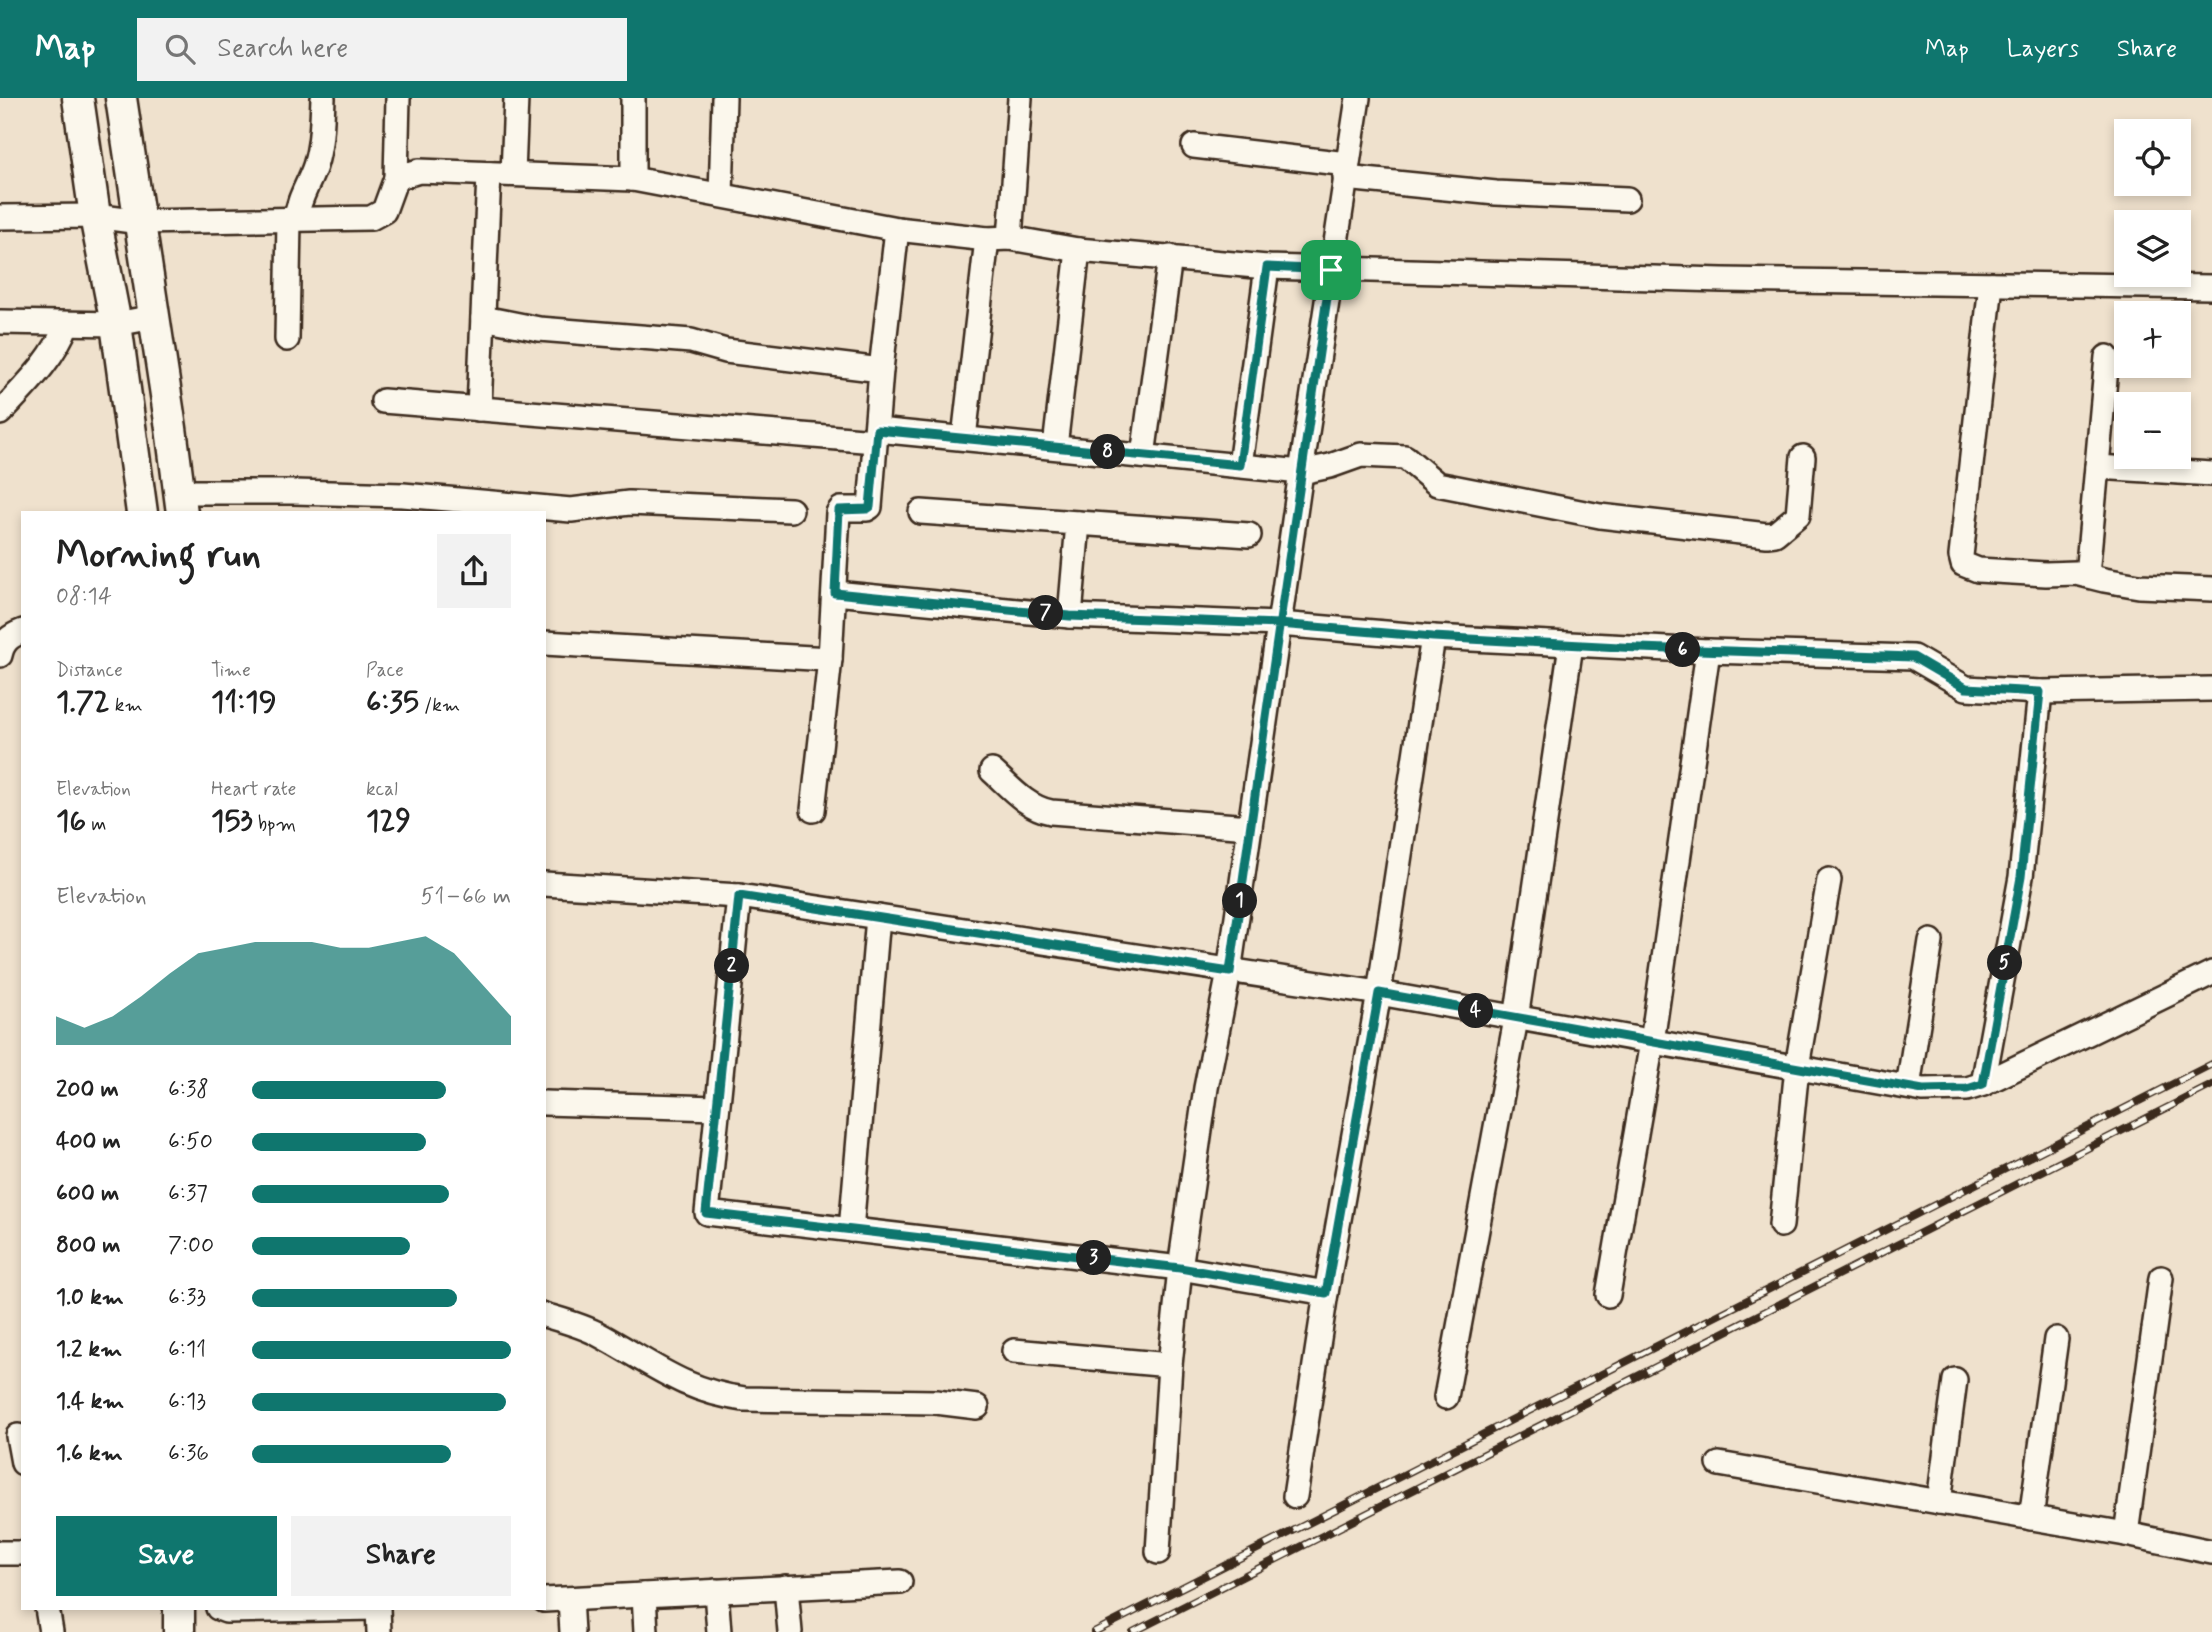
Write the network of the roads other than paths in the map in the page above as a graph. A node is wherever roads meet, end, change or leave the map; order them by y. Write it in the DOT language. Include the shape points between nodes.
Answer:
graph roads {
  1 [pos="78,98"];
  2 [pos="121,98"];
  3 [pos="324,98"];
  4 [pos="398,98"];
  5 [pos="516,98"];
  6 [pos="634,98"];
  7 [pos="724,98"];
  8 [pos="1020,98"];
  9 [pos="1359,98"];
  10 [pos="1194,146"];
  11 [pos="1346,171"];
  12 [pos="489,174"];
  13 [pos="513,174"];
  14 [pos="396,178"];
  15 [pos="633,179"];
  16 [pos="721,195"];
  17 [pos="1627,199"];
  18 [pos="95,216"];
  19 [pos="0,217"];
  20 [pos="292,219"];
  21 [pos="140,222"];
  22 [pos="897,229"];
  23 [pos="999,239"];
  24 [pos="1078,250"];
  25 [pos="1170,257"];
  26 [pos="1267,267"];
  27 [pos="1331,270"];
  28 [pos="1992,284"];
  29 [pos="2212,287"];
  30 [pos="154,317"];
  31 [pos="483,318"];
  32 [pos="0,322"];
  33 [pos="67,324"];
  34 [pos="116,324"];
  35 [pos="287,339"];
  36 [pos="2107,357"];
  37 [pos="881,370"];
  38 [pos="383,401"];
  39 [pos="479,409"];
  40 [pos="0,413"];
  41 [pos="876,436"];
  42 [pos="964,438"];
  43 [pos="1055,447"];
  44 [pos="1143,456"];
  45 [pos="1803,457"];
  46 [pos="1240,465"];
  47 [pos="2097,467"];
  48 [pos="1301,471"];
  49 [pos="2212,474"];
  50 [pos="181,502"];
  51 [pos="791,510"];
  52 [pos="142,511"];
  53 [pos="921,512"];
  54 [pos="1078,523"];
  55 [pos="1249,536"];
  56 [pos="2087,575"];
  57 [pos="2212,589"];
  58 [pos="835,593"];
  59 [pos="1070,616"];
  60 [pos="1279,624"];
  61 [pos="21,632"];
  62 [pos="1433,637"];
  63 [pos="546,643"];
  64 [pos="1570,645"];
  65 [pos="1708,651"];
  66 [pos="0,655"];
  67 [pos="830,659"];
  68 [pos="2212,689"];
  69 [pos="2040,692"];
  70 [pos="992,771"];
  71 [pos="813,810"];
  72 [pos="1250,827"];
  73 [pos="1829,880"];
  74 [pos="546,884"];
  75 [pos="739,896"];
  76 [pos="878,917"];
  77 [pos="1931,941"];
  78 [pos="1230,972"];
  79 [pos="2212,973"];
  80 [pos="1379,993"];
  81 [pos="1517,1019"];
  82 [pos="1652,1042"];
  83 [pos="1797,1068"];
  84 [pos="1983,1084"];
  85 [pos="1908,1087"];
  86 [pos="546,1103"];
  87 [pos="717,1108"];
  88 [pos="1781,1225"];
  89 [pos="851,1230"];
  90 [pos="1180,1268"];
  91 [pos="2161,1278"];
  92 [pos="1326,1293"];
  93 [pos="1608,1294"];
  94 [pos="546,1316"];
  95 [pos="2056,1339"];
  96 [pos="1014,1351"];
  97 [pos="1170,1365"];
  98 [pos="1955,1380"];
  99 [pos="1446,1397"];
  100 [pos="977,1407"];
  101 [pos="14,1436"];
  102 [pos="21,1457"];
  103 [pos="1718,1464"];
  104 [pos="1295,1496"];
  105 [pos="1939,1502"];
  106 [pos="2031,1518"];
  107 [pos="2126,1534"];
  108 [pos="1158,1552"];
  109 [pos="2212,1552"];
  110 [pos="0,1553"];
  111 [pos="21,1553"];
  112 [pos="900,1582"];
  113 [pos="786,1587"];
  114 [pos="716,1591"];
  115 [pos="644,1595"];
  116 [pos="570,1599"];
  117 [pos="546,1600"];
  118 [pos="47,1610"];
  119 [pos="179,1610"];
  120 [pos="223,1610"];
  121 [pos="276,1610"];
  122 [pos="377,1610"];
  123 [pos="51,1632"];
  124 [pos="179,1632"];
  125 [pos="379,1632"];
  126 [pos="572,1632"];
  127 [pos="646,1632"];
  128 [pos="719,1632"];
  129 [pos="790,1632"];
  1 -- 18 [label="main road"];
  2 -- 21 [label="main road"];
  3 -- 20 [label="street" via="315,166"];
  4 -- 14 [label="street"];
  5 -- 13 [label="street"];
  6 -- 15 [label="street"];
  7 -- 16 [label="street"];
  8 -- 23 [label="street"];
  9 -- 11 [label="street"];
  10 -- 11 [label="street"];
  11 -- 17 [label="street" via="1496,193"];
  11 -- 27 [label="street"];
  12 -- 13 [label="street"];
  12 -- 14 [label="street" via="419,171"];
  12 -- 31 [label="street"];
  13 -- 15 [label="street"];
  14 -- 20 [label="street" via="379,215"];
  15 -- 16 [label="street"];
  16 -- 22 [label="street"];
  18 -- 19 [label="street"];
  18 -- 21 [label="street"];
  18 -- 34 [label="main road"];
  20 -- 21 [label="street"];
  20 -- 35 [label="street"];
  21 -- 30 [label="main road"];
  22 -- 23 [label="street"];
  22 -- 37 [label="street"];
  23 -- 24 [label="street"];
  23 -- 42 [label="street"];
  24 -- 25 [label="street"];
  24 -- 43 [label="street"];
  25 -- 26 [label="street"];
  25 -- 44 [label="street"];
  26 -- 27 [label="street"];
  26 -- 46 [label="street"];
  27 -- 28 [label="street"];
  27 -- 48 [label="street"];
  28 -- 29 [label="street"];
  28 -- 56 [label="street" via="1963,564 1978,570"];
  30 -- 34 [label="street"];
  30 -- 50 [label="main road"];
  31 -- 37 [label="street" via="539,329 681,340 726,351"];
  31 -- 39 [label="street"];
  32 -- 33 [label="street"];
  33 -- 34 [label="street"];
  33 -- 40 [label="street" via="45,366"];
  34 -- 52 [label="main road"];
  36 -- 47 [label="street"];
  37 -- 41 [label="street"];
  38 -- 39 [label="street"];
  39 -- 41 [label="street"];
  41 -- 42 [label="street"];
  41 -- 58 [label="street" via="870,507 839,510"];
  42 -- 43 [label="street"];
  43 -- 44 [label="street"];
  44 -- 46 [label="street"];
  45 -- 48 [label="street" via="1798,515 1771,535 1600,516 1437,484 1405,457 1361,455"];
  46 -- 48 [label="street"];
  47 -- 49 [label="street"];
  47 -- 56 [label="street"];
  48 -- 60 [label="street"];
  50 -- 51 [label="street" via="294,492 403,495 571,510 629,503"];
  53 -- 54 [label="street"];
  54 -- 55 [label="street"];
  54 -- 59 [label="street"];
  56 -- 57 [label="street" via="2140,586"];
  58 -- 59 [label="street"];
  58 -- 67 [label="street"];
  59 -- 60 [label="street"];
  60 -- 62 [label="street"];
  60 -- 72 [label="street"];
  61 -- 66 [label="street" via="2,644"];
  62 -- 64 [label="street"];
  62 -- 80 [label="street"];
  63 -- 67 [label="street"];
  64 -- 65 [label="street"];
  64 -- 81 [label="street"];
  65 -- 69 [label="street" via="1913,657 1966,688"];
  65 -- 82 [label="street"];
  67 -- 71 [label="street"];
  68 -- 69 [label="street"];
  69 -- 84 [label="street" via="2021,877"];
  70 -- 72 [label="street" via="1040,810"];
  72 -- 78 [label="street"];
  73 -- 83 [label="street"];
  74 -- 75 [label="street"];
  75 -- 76 [label="street"];
  75 -- 87 [label="street"];
  76 -- 78 [label="street"];
  76 -- 89 [label="street"];
  77 -- 85 [label="street"];
  78 -- 80 [label="street"];
  78 -- 90 [label="street" via="1206,1088"];
  79 -- 84 [label="street"];
  80 -- 81 [label="street"];
  80 -- 92 [label="street"];
  81 -- 82 [label="street"];
  81 -- 99 [label="street"];
  82 -- 83 [label="street"];
  82 -- 93 [label="street"];
  83 -- 85 [label="street"];
  83 -- 88 [label="street"];
  84 -- 85 [label="street" via="1948,1091"];
  86 -- 87 [label="street"];
  87 -- 89 [label="street" via="706,1213"];
  89 -- 90 [label="street"];
  90 -- 92 [label="street"];
  90 -- 97 [label="street"];
  91 -- 107 [label="street"];
  92 -- 104 [label="street"];
  94 -- 100 [label="street" via="594,1332 659,1371 720,1396"];
  95 -- 106 [label="street"];
  96 -- 97 [label="street"];
  97 -- 108 [label="street"];
  98 -- 105 [label="street"];
  101 -- 102 [label="street"];
  103 -- 105 [label="street"];
  105 -- 106 [label="street"];
  106 -- 107 [label="street"];
  107 -- 109 [label="street"];
  110 -- 111 [label="street"];
  112 -- 113 [label="street"];
  113 -- 114 [label="street"];
  113 -- 129 [label="street"];
  114 -- 115 [label="street"];
  114 -- 128 [label="street"];
  115 -- 116 [label="street"];
  115 -- 127 [label="street"];
  116 -- 117 [label="street"];
  116 -- 126 [label="street"];
  118 -- 123 [label="street"];
  119 -- 124 [label="main road"];
  120 -- 121 [label="street"];
  122 -- 125 [label="street"];
}
